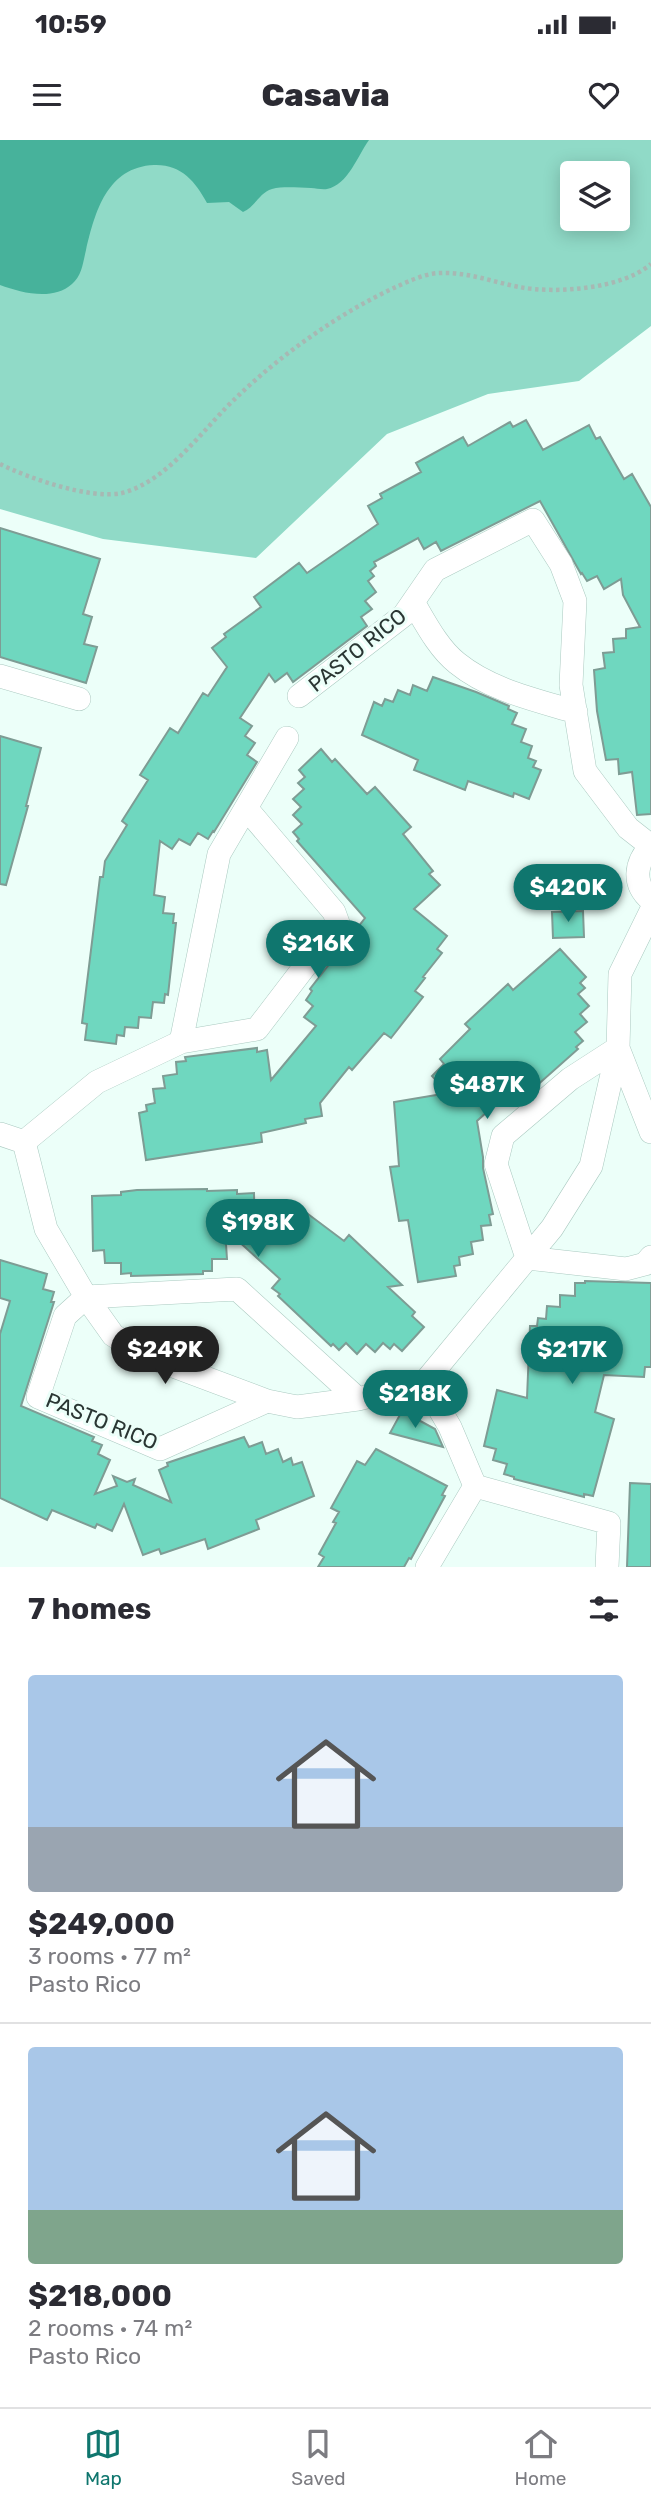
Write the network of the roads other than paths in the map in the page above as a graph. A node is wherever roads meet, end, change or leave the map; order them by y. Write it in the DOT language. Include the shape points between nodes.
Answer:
graph roads {
  1 [pos="413,602"];
  2 [pos="0,676"];
  3 [pos="299,696"];
  4 [pos="79,699"];
  5 [pos="576,712"];
  6 [pos="287,738"];
  7 [pos="246,808"];
  8 [pos="651,846"];
  9 [pos="651,900"];
  10 [pos="651,911"];
  11 [pos="180,1042"];
  12 [pos="618,1048"];
  13 [pos="651,1132"];
  14 [pos="0,1134"];
  15 [pos="24,1142"];
  16 [pos="651,1257"];
  17 [pos="527,1258"];
  18 [pos="86,1297"];
  19 [pos="424,1383"];
  20 [pos="358,1399"];
  21 [pos="267,1401"];
  22 [pos="475,1486"];
  23 [pos="427,1567"];
  24 [pos="607,1567"];
  1 -- 3 [label="street, PASTO RICO" via="404,615"];
  1 -- 5 [label="street, PASTO RICO" via="456,663 496,687"];
  1 -- 5 [label="street, PASTO RICO" via="435,570 533,520 561,564 575,601 571,685"];
  2 -- 4 [label="street"];
  5 -- 8 [label="street, PASTO RICO" via="585,771 628,828"];
  6 -- 7 [label="street"];
  7 -- 11 [label="street" via="219,854"];
  7 -- 11 [label="street" via="334,912 338,923 257,1029"];
  8 -- 9 [label="street" via="638,869 638,883"];
  10 -- 12 [label="street" via="620,974"];
  11 -- 15 [label="street" via="97,1082"];
  12 -- 13 [label="street"];
  12 -- 17 [label="street" via="591,1166"];
  12 -- 17 [label="street" via="570,1079 503,1136 496,1164"];
  14 -- 15 [label="street"];
  15 -- 18 [label="street" via="46,1228"];
  16 -- 17 [label="street" via="645,1264 626,1269"];
  17 -- 19 [label="street"];
  18 -- 20 [label="street" via="237,1289"];
  18 -- 21 [label="street" via="113,1335 144,1355"];
  18 -- 21 [label="street, PASTO RICO" via="65,1316 38,1396 160,1449"];
  19 -- 20 [label="street"];
  19 -- 22 [label="street" via="450,1427"];
  20 -- 21 [label="street" via="297,1407"];
  22 -- 23 [label="street"];
  22 -- 24 [label="street" via="609,1523"];
}
